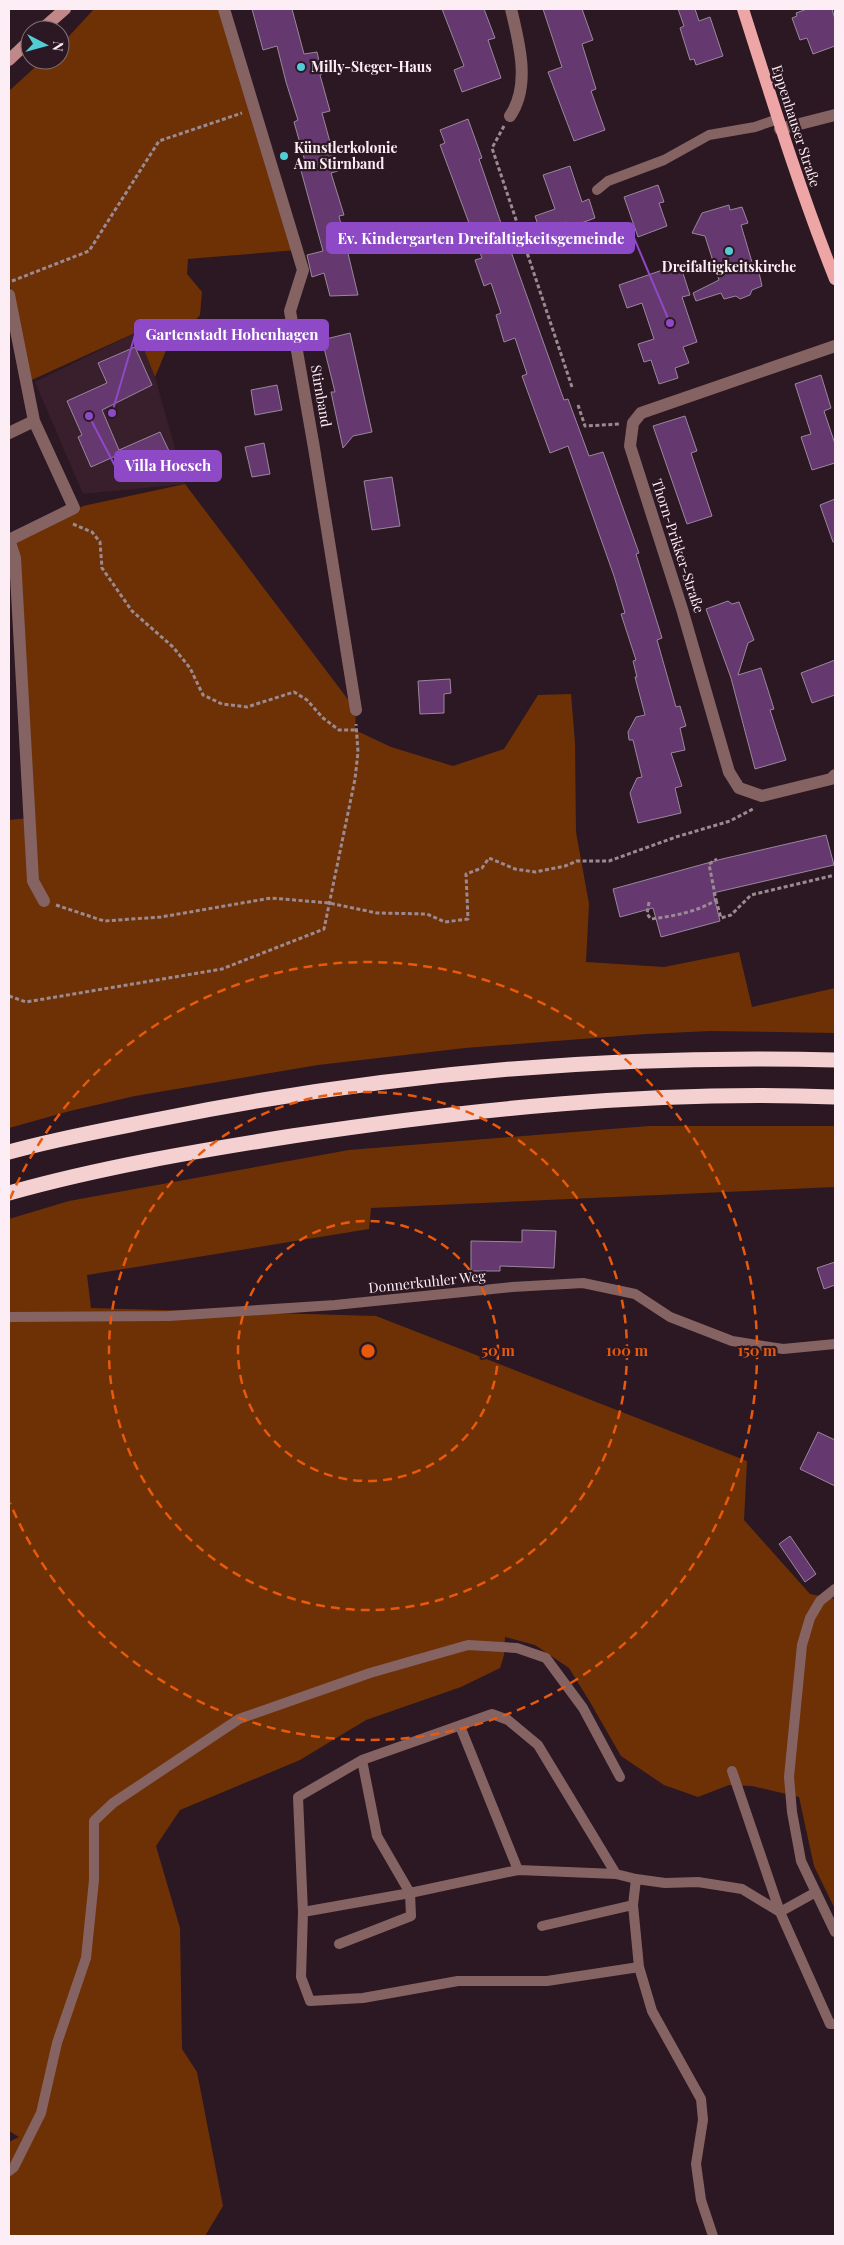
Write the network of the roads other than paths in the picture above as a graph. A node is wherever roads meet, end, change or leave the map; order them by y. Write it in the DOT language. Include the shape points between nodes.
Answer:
graph roads {
  1 [pos="65,9"];
  2 [pos="224,9"];
  3 [pos="512,9"];
  4 [pos="743,9"];
  5 [pos="52,20"];
  6 [pos="20,50"];
  7 [pos="9,60"];
  8 [pos="835,114"];
  9 [pos="510,116"];
  10 [pos="779,124"];
  11 [pos="597,190"];
  12 [pos="835,280"];
  13 [pos="9,295"];
  14 [pos="835,346"];
  15 [pos="34,421"];
  16 [pos="9,433"];
  17 [pos="9,540"];
  18 [pos="356,715"];
  19 [pos="835,775"];
  20 [pos="44,901"];
  21 [pos="835,1060"];
  22 [pos="835,1097"];
  23 [pos="9,1152"];
  24 [pos="9,1193"];
  25 [pos="9,1317"];
  26 [pos="835,1344"];
  27 [pos="835,1589"];
  28 [pos="460,1726"];
  29 [pos="362,1760"];
  30 [pos="732,1771"];
  31 [pos="620,1777"];
  32 [pos="518,1870"];
  33 [pos="616,1874"];
  34 [pos="636,1879"];
  35 [pos="816,1892"];
  36 [pos="410,1893"];
  37 [pos="632,1905"];
  38 [pos="303,1912"];
  39 [pos="780,1912"];
  40 [pos="542,1926"];
  41 [pos="835,1932"];
  42 [pos="339,1944"];
  43 [pos="639,1967"];
  44 [pos="835,2024"];
  45 [pos="9,2170"];
  46 [pos="713,2236"];
  1 -- 5 [label="main road"];
  2 -- 18 [label="street, Stirnband" via="303,270 290,311"];
  3 -- 9 [label="street" via="520,45 521,88"];
  4 -- 10 [label="main road, Eppenhauser Straße"];
  6 -- 7 [label="main road"];
  8 -- 10 [label="street"];
  10 -- 11 [label="lane" via="709,136 664,160 608,181"];
  10 -- 12 [label="main road, Eppenhauser Straße"];
  13 -- 15 [label="street"];
  14 -- 19 [label="street, Thorn-Prikker-Straße" via="640,413 633,423 630,446 729,772 740,788 762,796 831,779"];
  15 -- 16 [label="street"];
  15 -- 17 [label="street" via="74,508"];
  17 -- 20 [label="street" via="15,558 34,882"];
  21 -- 23 [label="highway" via="677,1060 536,1067 363,1084 220,1106"];
  22 -- 24 [label="highway" via="675,1097 368,1124 221,1148 56,1180"];
  25 -- 26 [label="lane, Donnerkuhler Weg" via="169,1316 583,1283 635,1294 670,1317 732,1341 783,1349"];
  27 -- 35 [label="lane" via="820,1601 810,1618 802,1645 789,1777 801,1861"];
  28 -- 29 [label="lane"];
  28 -- 32 [label="lane"];
  28 -- 33 [label="lane" via="492,1714 508,1720 538,1745"];
  29 -- 36 [label="lane" via="376,1836"];
  29 -- 38 [label="lane" via="298,1797"];
  30 -- 39 [label="lane"];
  31 -- 45 [label="lane" via="583,1708 546,1658 517,1648 468,1645 370,1673 239,1719 112,1803 94,1821 94,1880 86,1958 57,2042 41,2113 14,2167"];
  32 -- 33 [label="lane"];
  32 -- 36 [label="lane"];
  33 -- 34 [label="lane"];
  34 -- 37 [label="lane"];
  34 -- 39 [label="lane" via="665,1883 698,1882 742,1889"];
  35 -- 39 [label="lane"];
  35 -- 41 [label="lane"];
  36 -- 38 [label="lane"];
  36 -- 42 [label="lane" via="411,1916"];
  37 -- 40 [label="lane"];
  37 -- 43 [label="lane"];
  38 -- 43 [label="lane" via="301,1977 310,2001 363,1998 458,1982 547,1981"];
  39 -- 44 [label="lane" via="830,2024"];
  43 -- 46 [label="lane" via="652,2011 701,2099 703,2120 696,2164 701,2200"];
}
